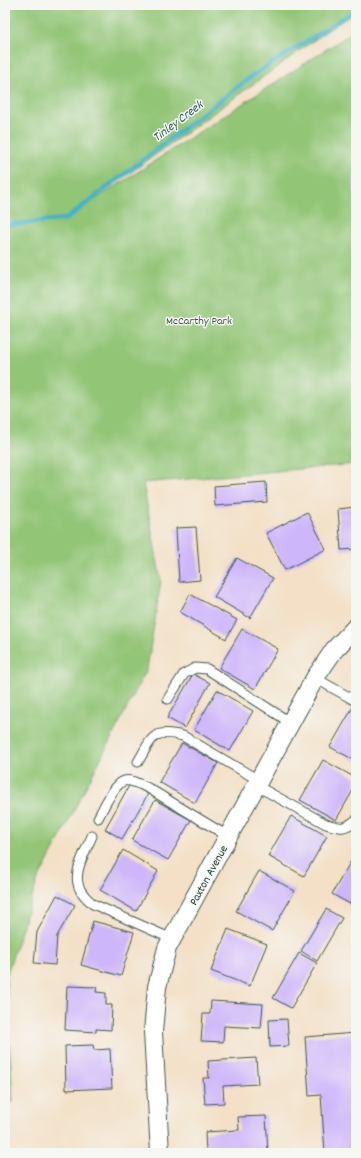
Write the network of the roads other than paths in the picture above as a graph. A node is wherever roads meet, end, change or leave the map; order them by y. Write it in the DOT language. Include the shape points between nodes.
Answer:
graph roads {
  1 [pos="356,627"];
  2 [pos="315,678"];
  3 [pos="168,699"];
  4 [pos="356,701"];
  5 [pos="291,723"];
  6 [pos="138,762"];
  7 [pos="258,783"];
  8 [pos="98,818"];
  9 [pos="356,820"];
  10 [pos="92,836"];
  11 [pos="229,837"];
  12 [pos="172,939"];
  13 [pos="160,1153"];
  1 -- 2 [label="street, Paxton Avenue" via="334,650"];
  2 -- 4 [label="lane"];
  2 -- 5 [label="street, Paxton Avenue"];
  3 -- 5 [label="lane" via="184,674 195,668 207,669"];
  5 -- 7 [label="street, Paxton Avenue"];
  6 -- 7 [label="lane" via="153,738 170,733 183,736"];
  7 -- 9 [label="lane" via="326,824 338,828 348,826"];
  7 -- 11 [label="street, Paxton Avenue"];
  8 -- 11 [label="lane" via="117,786 124,781 135,782"];
  10 -- 12 [label="lane" via="78,869 77,882 82,894 93,904"];
  11 -- 12 [label="street, Paxton Avenue"];
  12 -- 13 [label="street, Paxton Avenue" via="167,948 157,987 152,1032"];
}
